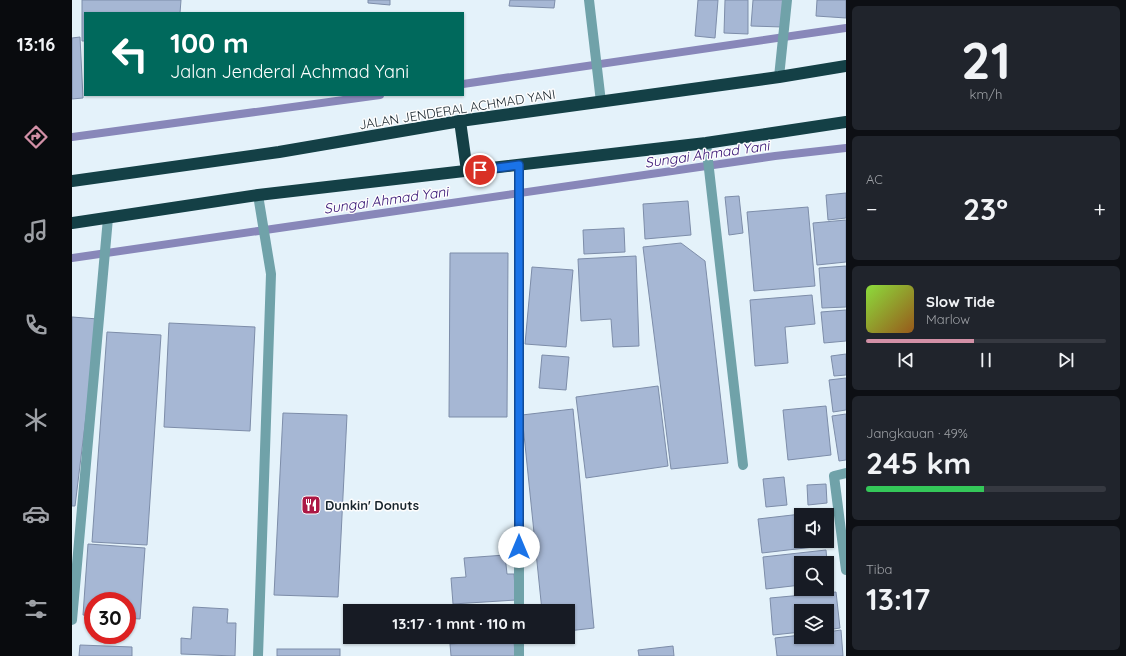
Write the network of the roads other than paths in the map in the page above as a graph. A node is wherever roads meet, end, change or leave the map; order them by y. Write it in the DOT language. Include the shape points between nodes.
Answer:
graph roads {
  1 [pos="589,0"];
  2 [pos="787,0"];
  3 [pos="846,66"];
  4 [pos="779,77"];
  5 [pos="601,102"];
  6 [pos="460,121"];
  7 [pos="846,122"];
  8 [pos="706,143"];
  9 [pos="519,165"];
  10 [pos="467,171"];
  11 [pos="72,181"];
  12 [pos="258,195"];
  13 [pos="108,218"];
  14 [pos="72,223"];
  15 [pos="743,465"];
  16 [pos="846,474"];
  17 [pos="846,570"];
  18 [pos="519,604"];
  19 [pos="72,620"];
  20 [pos="519,644"];
  21 [pos="258,656"];
  22 [pos="519,656"];
  1 -- 5 [label="street"];
  2 -- 4 [label="street"];
  3 -- 4 [label="highway, JALAN JENDERAL ACHMAD YANI"];
  4 -- 5 [label="highway, JALAN JENDERAL ACHMAD YANI"];
  5 -- 6 [label="highway, JALAN JENDERAL ACHMAD YANI"];
  6 -- 10 [label="highway"];
  6 -- 11 [label="highway, JALAN JENDERAL ACHMAD YANI" via="279,152"];
  7 -- 8 [label="highway"];
  8 -- 9 [label="highway"];
  8 -- 15 [label="street"];
  9 -- 10 [label="highway"];
  9 -- 18 [label="street"];
  10 -- 12 [label="highway"];
  12 -- 13 [label="highway"];
  12 -- 21 [label="street" via="271,274"];
  13 -- 14 [label="highway"];
  13 -- 19 [label="street"];
  16 -- 17 [label="street" via="834,476"];
  20 -- 22 [label="street"];
}
